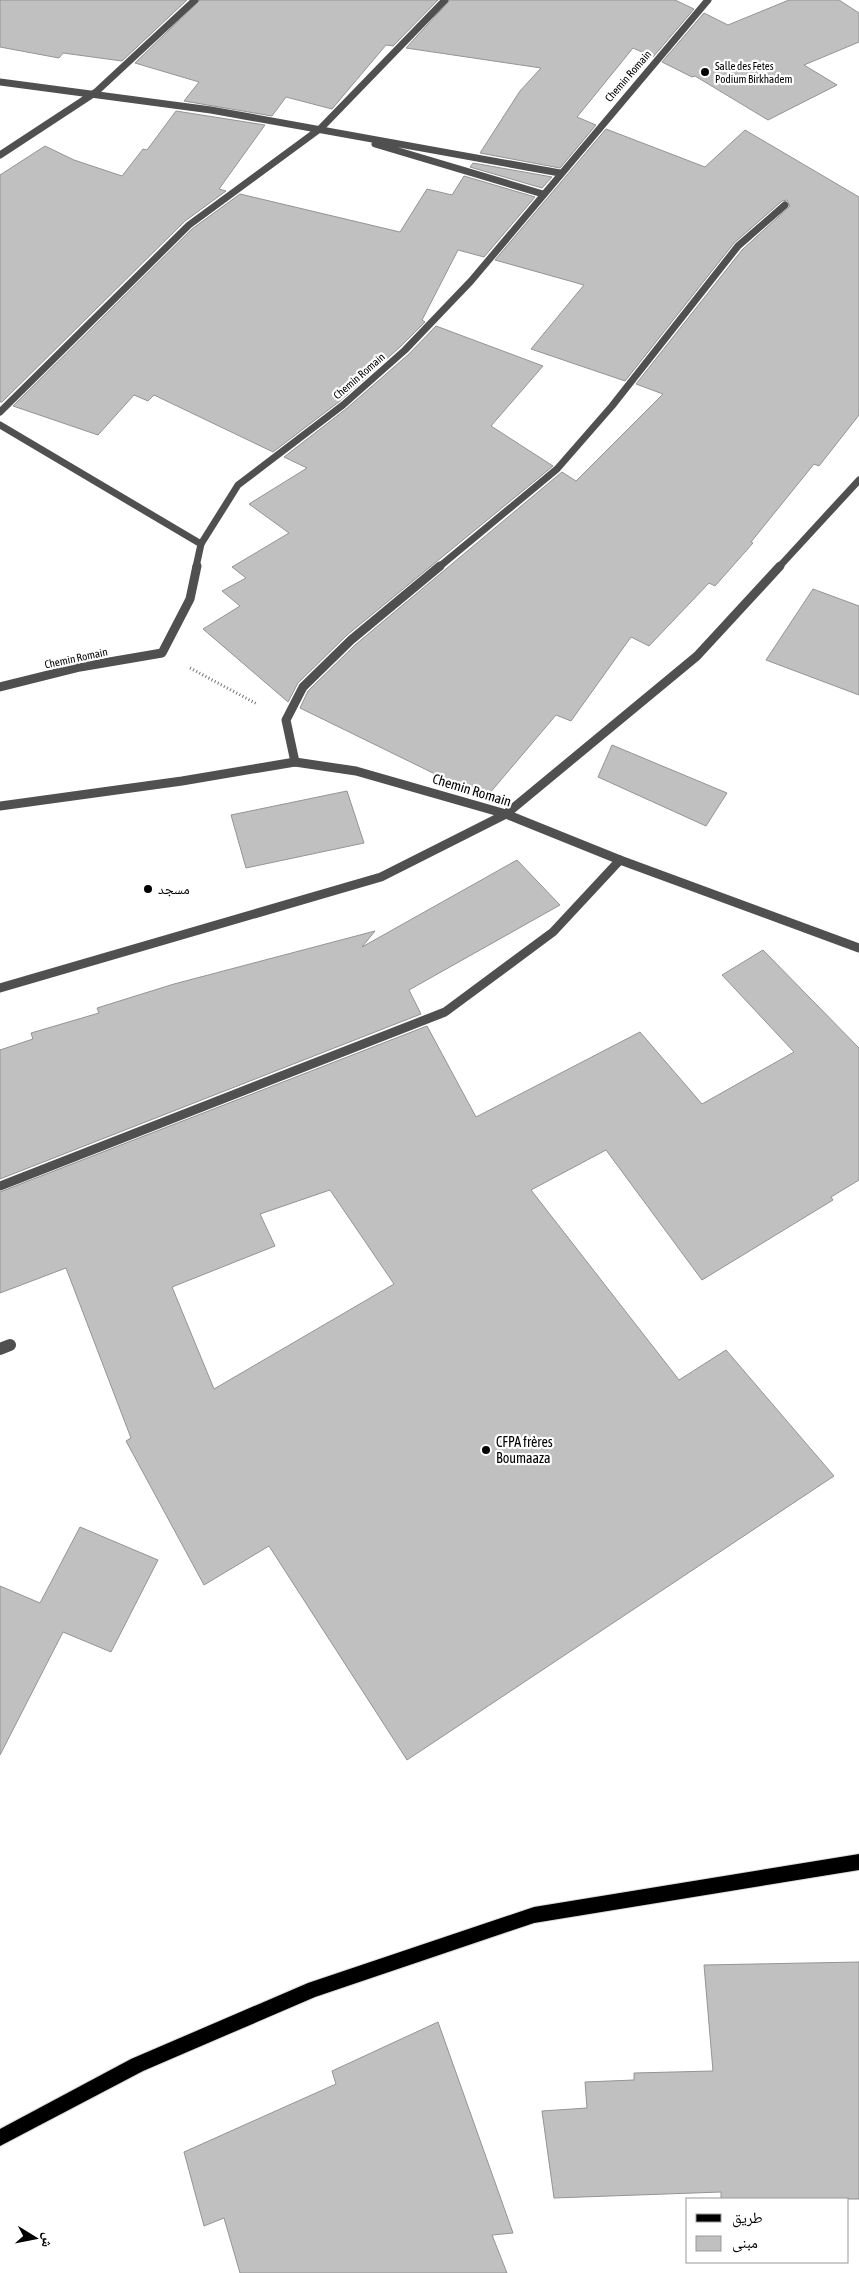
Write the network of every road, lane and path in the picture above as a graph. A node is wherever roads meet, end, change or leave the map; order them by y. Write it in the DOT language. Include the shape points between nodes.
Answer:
graph roads {
  1 [pos="195,0"];
  2 [pos="445,0"];
  3 [pos="708,0"];
  4 [pos="0,82"];
  5 [pos="96,92"];
  6 [pos="321,128"];
  7 [pos="0,155"];
  8 [pos="560,173"];
  9 [pos="543,194"];
  10 [pos="785,205"];
  11 [pos="0,412"];
  12 [pos="0,425"];
  13 [pos="859,480"];
  14 [pos="201,544"];
  15 [pos="162,654"];
  16 [pos="0,687"];
  17 [pos="286,720"];
  18 [pos="295,762"];
  19 [pos="0,806"];
  20 [pos="506,814"];
  21 [pos="620,860"];
  22 [pos="859,948"];
  23 [pos="0,988"];
  24 [pos="0,1186"];
  25 [pos="859,1862"];
  26 [pos="0,2138"];
  1 -- 5 [label="street"];
  2 -- 6 [label="street"];
  3 -- 8 [label="street, Chemin Romain"];
  4 -- 5 [label="street"];
  5 -- 6 [label="street"];
  5 -- 7 [label="street"];
  6 -- 8 [label="street"];
  6 -- 9 [label="street"];
  6 -- 11 [label="street" via="189,225"];
  8 -- 9 [label="street, Chemin Romain"];
  9 -- 14 [label="street, Chemin Romain" via="471,281 405,350 343,405 238,485"];
  10 -- 17 [label="street" via="738,246 612,406 557,469 351,640 303,687"];
  12 -- 14 [label="street"];
  13 -- 20 [label="street" via="697,656"];
  14 -- 15 [label="street, Chemin Romain" via="190,599"];
  15 -- 16 [label="street, Chemin Romain" via="80,667"];
  15 -- 17 [label="path"];
  17 -- 18 [label="street"];
  18 -- 19 [label="street, Chemin Romain"];
  18 -- 20 [label="street, Chemin Romain" via="356,771"];
  20 -- 21 [label="street, Chemin Romain"];
  20 -- 23 [label="street" via="382,877"];
  21 -- 22 [label="street, Chemin Romain"];
  21 -- 24 [label="street" via="553,932 445,1012"];
  25 -- 26 [label="main road" via="534,1915 314,1989 137,2066"];
}
